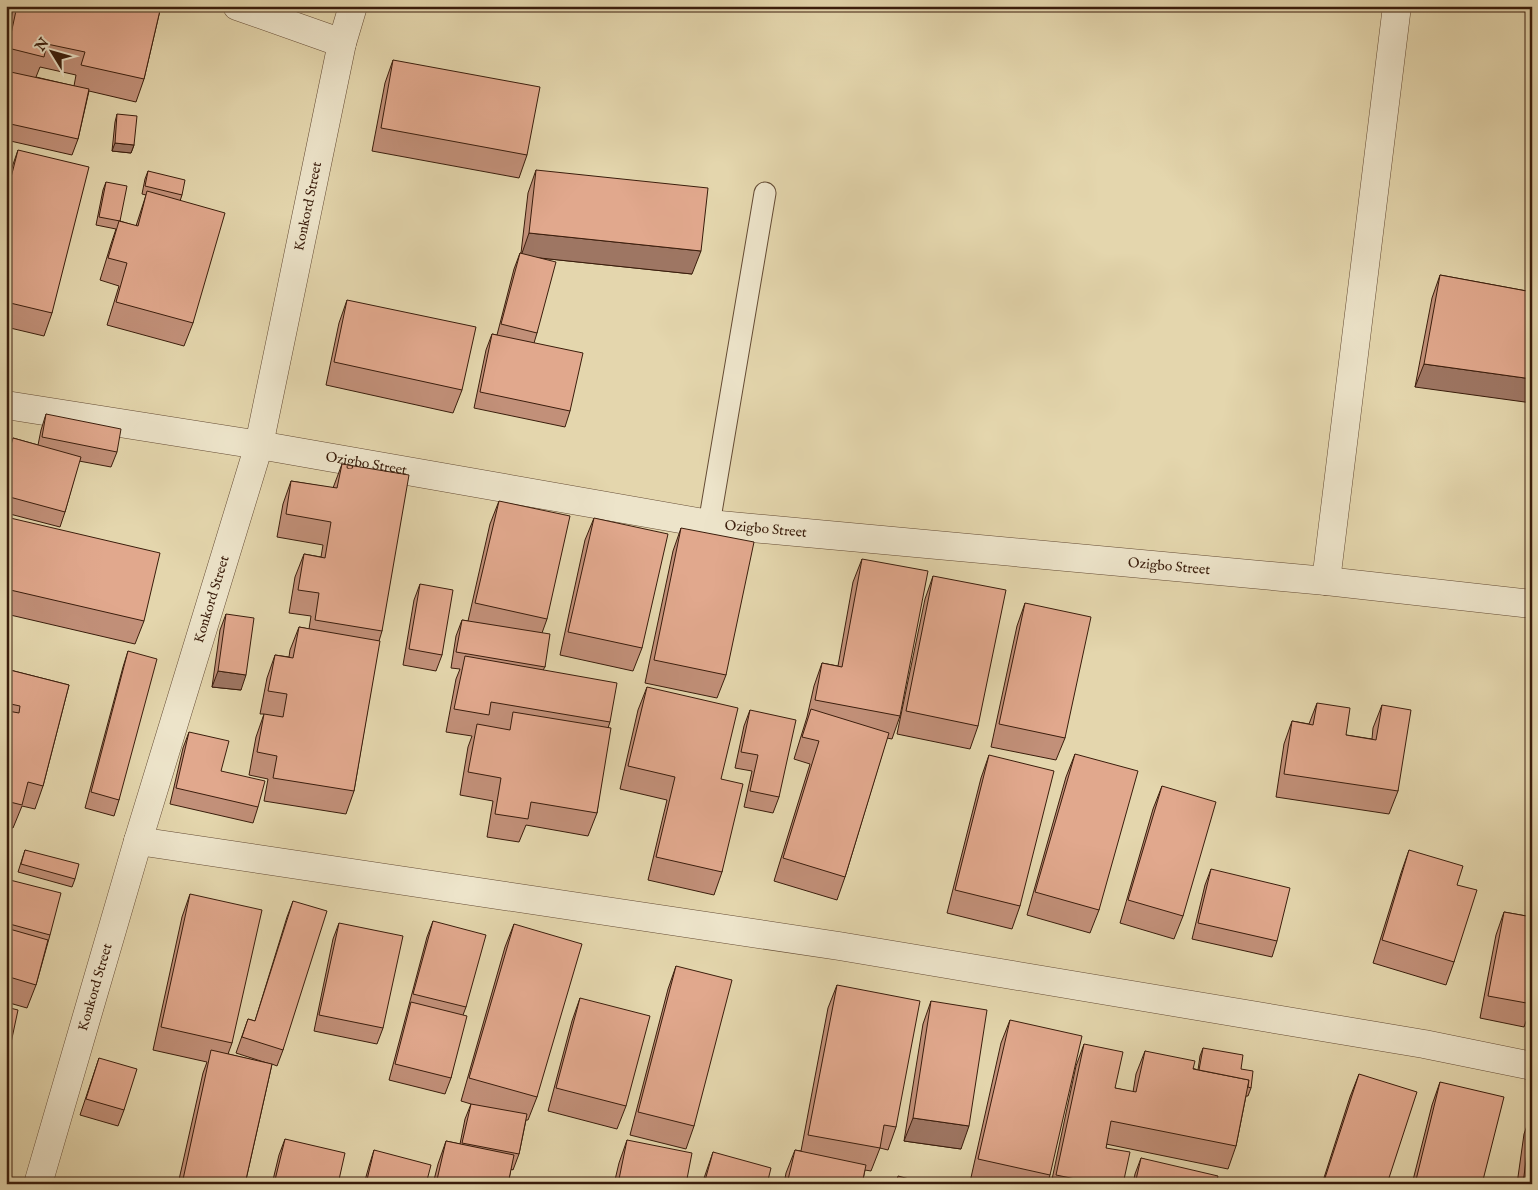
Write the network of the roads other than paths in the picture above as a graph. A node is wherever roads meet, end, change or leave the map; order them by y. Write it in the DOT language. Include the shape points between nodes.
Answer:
graph roads {
  1 [pos="237,6"];
  2 [pos="353,6"];
  3 [pos="1397,6"];
  4 [pos="342,43"];
  5 [pos="765,193"];
  6 [pos="6,405"];
  7 [pos="259,445"];
  8 [pos="709,524"];
  9 [pos="1326,581"];
  10 [pos="1532,604"];
  11 [pos="138,841"];
  12 [pos="1532,1066"];
  13 [pos="38,1184"];
  1 -- 4 [label="street"];
  2 -- 4 [label="street, Konkord Street"];
  3 -- 9 [label="street"];
  4 -- 7 [label="street, Konkord Street"];
  5 -- 8 [label="lane"];
  6 -- 7 [label="street, Ozigbo Street"];
  7 -- 8 [label="street, Ozigbo Street"];
  7 -- 11 [label="street, Konkord Street"];
  8 -- 9 [label="street, Ozigbo Street"];
  9 -- 10 [label="street, Ozigbo Street"];
  11 -- 12 [label="street" via="839,946 1424,1044"];
  11 -- 13 [label="street, Konkord Street"];
}
